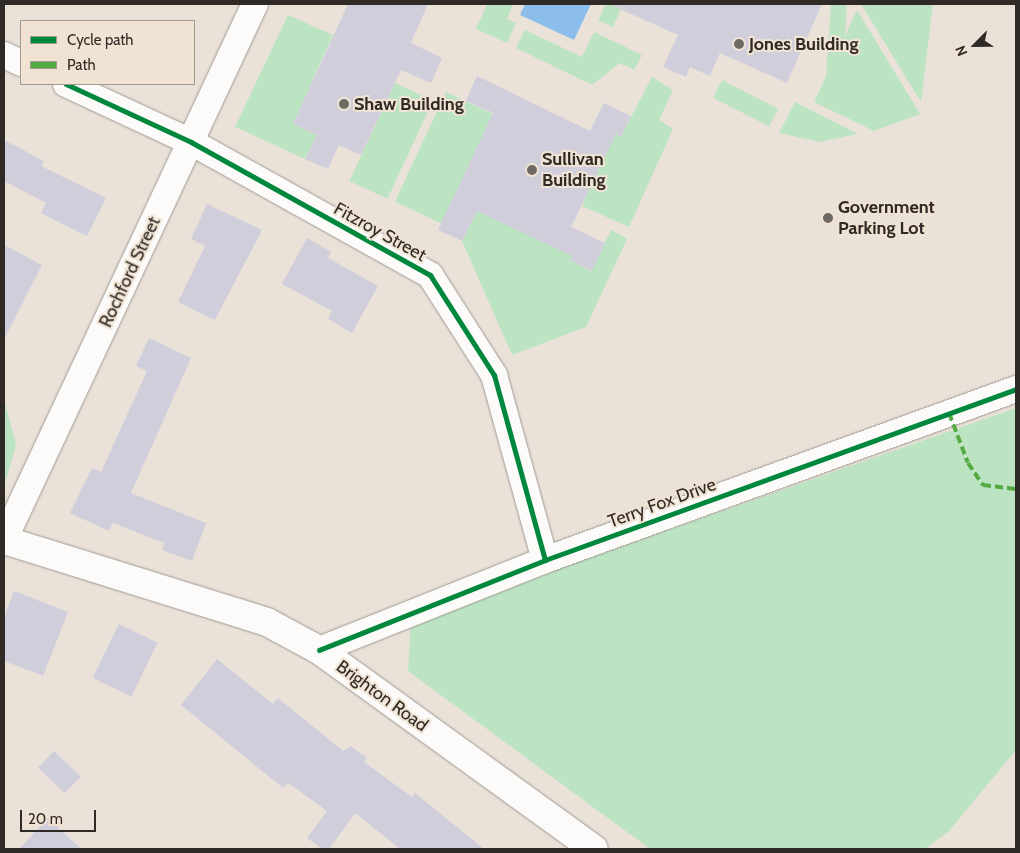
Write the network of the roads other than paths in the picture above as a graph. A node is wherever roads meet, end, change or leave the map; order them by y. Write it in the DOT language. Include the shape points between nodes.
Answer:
graph roads {
  1 [pos="255,4"];
  2 [pos="4,55"];
  3 [pos="20,63"];
  4 [pos="68,85"];
  5 [pos="191,142"];
  6 [pos="1016,388"];
  7 [pos="4,540"];
  8 [pos="545,560"];
  9 [pos="319,650"];
  10 [pos="594,849"];
  1 -- 5 [label="street, Rochford Street"];
  2 -- 3 [label="street"];
  4 -- 5 [label="street, Fitzroy Street"];
  5 -- 7 [label="street, Rochford Street"];
  5 -- 8 [label="street, Fitzroy Street" via="430,275 444,290 494,375"];
  6 -- 8 [label="street, Terry Fox Drive"];
  7 -- 9 [label="main road, Brighton Road" via="267,622"];
  8 -- 9 [label="street, Terry Fox Drive"];
  9 -- 10 [label="main road, Brighton Road"];
}
